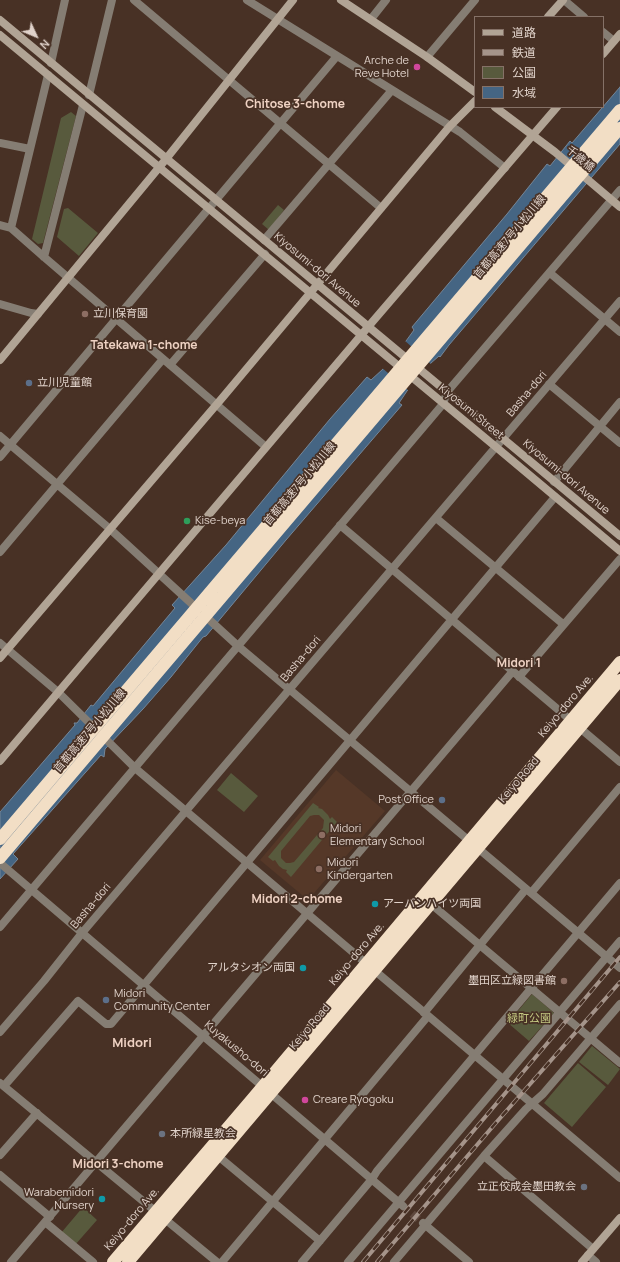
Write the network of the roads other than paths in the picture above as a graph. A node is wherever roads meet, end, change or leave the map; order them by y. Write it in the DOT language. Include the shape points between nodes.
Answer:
graph roads {
  1 [pos="65,0"];
  2 [pos="112,0"];
  3 [pos="134,0"];
  4 [pos="247,0"];
  5 [pos="293,0"];
  6 [pos="341,0"];
  7 [pos="386,0"];
  8 [pos="475,0"];
  9 [pos="563,0"];
  10 [pos="549,16"];
  11 [pos="583,16"];
  12 [pos="277,19"];
  13 [pos="371,19"];
  14 [pos="0,20"];
  15 [pos="604,33"];
  16 [pos="620,34"];
  17 [pos="0,35"];
  18 [pos="614,41"];
  19 [pos="604,53"];
  20 [pos="337,56"];
  21 [pos="427,56"];
  22 [pos="51,63"];
  23 [pos="48,74"];
  24 [pos="229,80"];
  25 [pos="392,90"];
  26 [pos="474,91"];
  27 [pos="89,95"];
  28 [pos="474,102"];
  29 [pos="83,105"];
  30 [pos="496,108"];
  31 [pos="556,108"];
  32 [pos="620,110"];
  33 [pos="280,123"];
  34 [pos="450,126"];
  35 [pos="620,128"];
  36 [pos="533,136"];
  37 [pos="0,142"];
  38 [pos="30,150"];
  39 [pos="166,158"];
  40 [pos="328,165"];
  41 [pos="159,168"];
  42 [pos="505,168"];
  43 [pos="620,190"];
  44 [pos="215,200"];
  45 [pos="612,200"];
  46 [pos="620,207"];
  47 [pos="208,208"];
  48 [pos="381,208"];
  49 [pos="0,225"];
  50 [pos="12,228"];
  51 [pos="264,240"];
  52 [pos="265,254"];
  53 [pos="44,257"];
  54 [pos="550,273"];
  55 [pos="68,278"];
  56 [pos="317,284"];
  57 [pos="310,293"];
  58 [pos="620,301"];
  59 [pos="0,304"];
  60 [pos="38,314"];
  61 [pos="116,318"];
  62 [pos="605,319"];
  63 [pos="369,327"];
  64 [pos="620,332"];
  65 [pos="362,336"];
  66 [pos="0,360"];
  67 [pos="166,362"];
  68 [pos="549,384"];
  69 [pos="447,392"];
  70 [pos="620,402"];
  71 [pos="217,404"];
  72 [pos="443,404"];
  73 [pos="600,426"];
  74 [pos="0,436"];
  75 [pos="503,439"];
  76 [pos="620,443"];
  77 [pos="10,445"];
  78 [pos="266,447"];
  79 [pos="496,447"];
  80 [pos="0,457"];
  81 [pos="554,482"];
  82 [pos="57,484"];
  83 [pos="555,497"];
  84 [pos="436,518"];
  85 [pos="340,525"];
  86 [pos="110,529"];
  87 [pos="620,536"];
  88 [pos="620,551"];
  89 [pos="0,552"];
  90 [pos="620,559"];
  91 [pos="495,567"];
  92 [pos="392,569"];
  93 [pos="159,573"];
  94 [pos="451,620"];
  95 [pos="563,624"];
  96 [pos="0,642"];
  97 [pos="238,646"];
  98 [pos="8,649"];
  99 [pos="0,658"];
  100 [pos="620,662"];
  101 [pos="516,674"];
  102 [pos="620,680"];
  103 [pos="289,690"];
  104 [pos="58,692"];
  105 [pos="575,724"];
  106 [pos="350,741"];
  107 [pos="0,761"];
  108 [pos="620,762"];
  109 [pos="135,768"];
  110 [pos="620,787"];
  111 [pos="410,792"];
  112 [pos="187,810"];
  113 [pos="0,839"];
  114 [pos="473,845"];
  115 [pos="0,858"];
  116 [pos="247,862"];
  117 [pos="0,863"];
  118 [pos="620,883"];
  119 [pos="31,890"];
  120 [pos="528,891"];
  121 [pos="431,904"];
  122 [pos="307,912"];
  123 [pos="0,927"];
  124 [pos="82,933"];
  125 [pos="578,933"];
  126 [pos="620,941"];
  127 [pos="479,945"];
  128 [pos="607,957"];
  129 [pos="370,967"];
  130 [pos="620,968"];
  131 [pos="144,985"];
  132 [pos="531,989"];
  133 [pos="620,1004"];
  134 [pos="560,1013"];
  135 [pos="426,1015"];
  136 [pos="0,1032"];
  137 [pos="203,1035"];
  138 [pos="590,1038"];
  139 [pos="475,1056"];
  140 [pos="620,1063"];
  141 [pos="503,1080"];
  142 [pos="2,1084"];
  143 [pos="267,1089"];
  144 [pos="533,1104"];
  145 [pos="36,1113"];
  146 [pos="325,1140"];
  147 [pos="0,1155"];
  148 [pos="218,1156"];
  149 [pos="484,1156"];
  150 [pos="97,1163"];
  151 [pos="0,1175"];
  152 [pos="620,1178"];
  153 [pos="372,1179"];
  154 [pos="273,1202"];
  155 [pos="401,1204"];
  156 [pos="160,1215"];
  157 [pos="620,1218"];
  158 [pos="48,1219"];
  159 [pos="425,1224"];
  160 [pos="320,1241"];
  161 [pos="590,1252"];
  162 [pos="11,1262"];
  163 [pos="93,1262"];
  164 [pos="113,1262"];
  165 [pos="128,1262"];
  166 [pos="217,1262"];
  167 [pos="222,1262"];
  168 [pos="302,1262"];
  169 [pos="348,1262"];
  170 [pos="394,1262"];
  171 [pos="469,1262"];
  172 [pos="582,1262"];
  173 [pos="596,1262"];
  1 -- 22 [label="street"];
  2 -- 27 [label="street"];
  3 -- 24 [label="street"];
  4 -- 12 [label="street"];
  5 -- 12 [label="street"];
  6 -- 13 [label="street"];
  7 -- 13 [label="street"];
  8 -- 21 [label="street"];
  9 -- 10 [label="street"];
  9 -- 11 [label="street"];
  12 -- 20 [label="street"];
  12 -- 24 [label="street"];
  13 -- 21 [label="street"];
  14 -- 22 [label="street, Kiyosumi-dori Avenue"];
  15 -- 18 [label="street"];
  16 -- 18 [label="street"];
  17 -- 23 [label="street, Kiyosumi-dori Avenue"];
  18 -- 19 [label="street"];
  20 -- 25 [label="street"];
  20 -- 33 [label="street"];
  21 -- 26 [label="street"];
  22 -- 27 [label="street, Kiyosumi-dori Avenue"];
  23 -- 29 [label="street, Kiyosumi-dori Avenue"];
  23 -- 38 [label="street"];
  24 -- 33 [label="street"];
  24 -- 39 [label="street"];
  25 -- 34 [label="street"];
  25 -- 40 [label="street"];
  27 -- 39 [label="street, Kiyosumi-dori Avenue"];
  28 -- 34 [label="street"];
  29 -- 41 [label="street, Kiyosumi-dori Avenue"];
  29 -- 53 [label="street"];
  30 -- 36 [label="street, 千歳橋"];
  31 -- 36 [label="street"];
  32 -- 113 [label="highway, 首都高速7号小松川線, bridge"];
  33 -- 40 [label="street"];
  33 -- 44 [label="street"];
  34 -- 42 [label="street"];
  34 -- 48 [label="street"];
  35 -- 115 [label="highway, 首都高速7号小松川線, bridge"];
  36 -- 42 [label="street"];
  36 -- 45 [label="street, 千歳橋"];
  37 -- 38 [label="street"];
  38 -- 50 [label="street"];
  39 -- 41 [label="street"];
  39 -- 44 [label="street, Kiyosumi-dori Avenue"];
  40 -- 48 [label="street"];
  40 -- 51 [label="street"];
  41 -- 47 [label="street, Kiyosumi-dori Avenue"];
  41 -- 55 [label="street"];
  42 -- 63 [label="street"];
  43 -- 45 [label="street"];
  44 -- 47 [label="street"];
  44 -- 51 [label="street, Kiyosumi-dori Avenue"];
  45 -- 46 [label="street, 千歳橋"];
  45 -- 54 [label="street"];
  47 -- 52 [label="street, Kiyosumi-dori Avenue"];
  47 -- 61 [label="street"];
  48 -- 56 [label="street"];
  49 -- 50 [label="street"];
  50 -- 53 [label="street"];
  51 -- 56 [label="street, Kiyosumi-dori Avenue"];
  52 -- 57 [label="street, Kiyosumi-dori Avenue"];
  52 -- 67 [label="street"];
  53 -- 55 [label="street"];
  54 -- 62 [label="street"];
  54 -- 69 [label="street"];
  55 -- 60 [label="street"];
  55 -- 61 [label="street"];
  56 -- 57 [label="street"];
  56 -- 63 [label="street, Kiyosumi-dori Avenue"];
  57 -- 65 [label="street, Kiyosumi-dori Avenue"];
  57 -- 71 [label="street"];
  58 -- 62 [label="street, Basha-dori"];
  59 -- 60 [label="street"];
  60 -- 66 [label="street"];
  61 -- 67 [label="street"];
  61 -- 77 [label="street"];
  62 -- 64 [label="street"];
  62 -- 68 [label="street, Basha-dori"];
  63 -- 65 [label="street"];
  63 -- 69 [label="street, Kiyosumi-dori Avenue"];
  65 -- 72 [label="street, Kiyosumi-dori Avenue"];
  65 -- 78 [label="street"];
  67 -- 71 [label="street"];
  67 -- 82 [label="street"];
  68 -- 73 [label="street"];
  68 -- 75 [label="street, Basha-dori"];
  69 -- 72 [label="street"];
  69 -- 75 [label="street, Kiyosumi-dori Avenue"];
  70 -- 73 [label="street"];
  71 -- 78 [label="street"];
  71 -- 86 [label="street"];
  72 -- 79 [label="street, Kiyosumi Street"];
  72 -- 85 [label="street"];
  73 -- 76 [label="street"];
  73 -- 81 [label="street"];
  74 -- 77 [label="street"];
  75 -- 79 [label="street, Basha-dori"];
  75 -- 81 [label="street, Kiyosumi-dori Avenue"];
  77 -- 80 [label="street"];
  77 -- 82 [label="street"];
  78 -- 93 [label="street"];
  79 -- 83 [label="street, Kiyosumi Street"];
  79 -- 84 [label="street, Basha-dori"];
  81 -- 87 [label="street, Kiyosumi-dori Avenue"];
  82 -- 86 [label="street"];
  82 -- 89 [label="street"];
  83 -- 88 [label="street, Kiyosumi Street"];
  83 -- 91 [label="street"];
  84 -- 91 [label="street"];
  84 -- 92 [label="street, Basha-dori"];
  85 -- 92 [label="street"];
  85 -- 97 [label="street"];
  86 -- 93 [label="street"];
  86 -- 98 [label="street"];
  90 -- 95 [label="street"];
  91 -- 94 [label="street"];
  91 -- 95 [label="street"];
  92 -- 94 [label="street"];
  92 -- 103 [label="street, Basha-dori"];
  93 -- 97 [label="street, bridge"];
  93 -- 104 [label="street"];
  94 -- 101 [label="street"];
  94 -- 106 [label="street"];
  95 -- 101 [label="street"];
  96 -- 98 [label="street"];
  97 -- 103 [label="street"];
  97 -- 109 [label="street"];
  98 -- 99 [label="street"];
  98 -- 104 [label="street"];
  100 -- 105 [label="highway, Keiyo-doro Ave."];
  101 -- 105 [label="street"];
  101 -- 111 [label="street"];
  102 -- 105 [label="highway, Keiyo Road"];
  103 -- 106 [label="street"];
  103 -- 112 [label="street, Basha-dori"];
  104 -- 107 [label="street"];
  104 -- 109 [label="street, bridge"];
  105 -- 108 [label="street"];
  105 -- 114 [label="highway, Keiyo Road"];
  106 -- 111 [label="street"];
  106 -- 116 [label="street"];
  109 -- 112 [label="street"];
  109 -- 119 [label="street"];
  110 -- 120 [label="street"];
  111 -- 114 [label="street"];
  111 -- 122 [label="street"];
  112 -- 116 [label="street"];
  112 -- 124 [label="street, Basha-dori"];
  114 -- 120 [label="street"];
  114 -- 121 [label="highway, Keiyo Road"];
  114 -- 129 [label="highway, Keiyo-doro Ave."];
  116 -- 122 [label="street"];
  116 -- 131 [label="street"];
  117 -- 119 [label="street, Kuyakusho-dori"];
  118 -- 125 [label="street"];
  119 -- 123 [label="street"];
  119 -- 124 [label="street, Kuyakusho-dori"];
  120 -- 125 [label="street"];
  120 -- 127 [label="street"];
  121 -- 127 [label="street"];
  121 -- 129 [label="highway, Keiyo Road"];
  122 -- 129 [label="street"];
  122 -- 137 [label="street"];
  124 -- 131 [label="street, Kuyakusho-dori"];
  124 -- 136 [label="street, Basha-dori"];
  125 -- 128 [label="street"];
  125 -- 132 [label="street"];
  126 -- 128 [label="street"];
  127 -- 132 [label="street"];
  127 -- 135 [label="street"];
  128 -- 130 [label="street"];
  128 -- 134 [label="street"];
  129 -- 135 [label="street"];
  129 -- 143 [label="highway, Keiyo Road"];
  131 -- 137 [label="street, Kuyakusho-dori"];
  131 -- 142 [label="street" via="111,1024 106,1024 78,1000"];
  132 -- 134 [label="street"];
  132 -- 139 [label="street"];
  133 -- 138 [label="street"];
  134 -- 138 [label="street"];
  134 -- 141 [label="street"];
  135 -- 139 [label="street"];
  135 -- 146 [label="street"];
  137 -- 143 [label="street, Kuyakusho-dori"];
  137 -- 150 [label="street"];
  138 -- 140 [label="street"];
  138 -- 144 [label="street"];
  139 -- 141 [label="street"];
  139 -- 153 [label="street"];
  141 -- 144 [label="street"];
  141 -- 155 [label="street"];
  142 -- 145 [label="street"];
  143 -- 146 [label="street, Kuyakusho-dori"];
  143 -- 148 [label="highway, Keiyo Road"];
  143 -- 156 [label="highway, Keiyo-doro Ave."];
  144 -- 149 [label="street"];
  144 -- 152 [label="street"];
  145 -- 147 [label="street"];
  145 -- 150 [label="street"];
  146 -- 153 [label="street, Kuyakusho-dori"];
  146 -- 154 [label="street"];
  148 -- 154 [label="street"];
  148 -- 156 [label="highway, Keiyo Road"];
  149 -- 159 [label="street"];
  149 -- 161 [label="street"];
  150 -- 156 [label="street"];
  150 -- 158 [label="street"];
  151 -- 158 [label="street"];
  153 -- 155 [label="street, Kuyakusho-dori"];
  153 -- 160 [label="street"];
  154 -- 160 [label="street"];
  154 -- 167 [label="street"];
  155 -- 169 [label="street"];
  156 -- 164 [label="highway, Keiyo-doro Ave."];
  156 -- 165 [label="highway, Keiyo Road"];
  156 -- 166 [label="street"];
  157 -- 161 [label="street"];
  158 -- 162 [label="street"];
  158 -- 163 [label="street"];
  159 -- 170 [label="street"];
  159 -- 171 [label="street"];
  160 -- 168 [label="street"];
  161 -- 172 [label="street"];
  161 -- 173 [label="street"];
}
